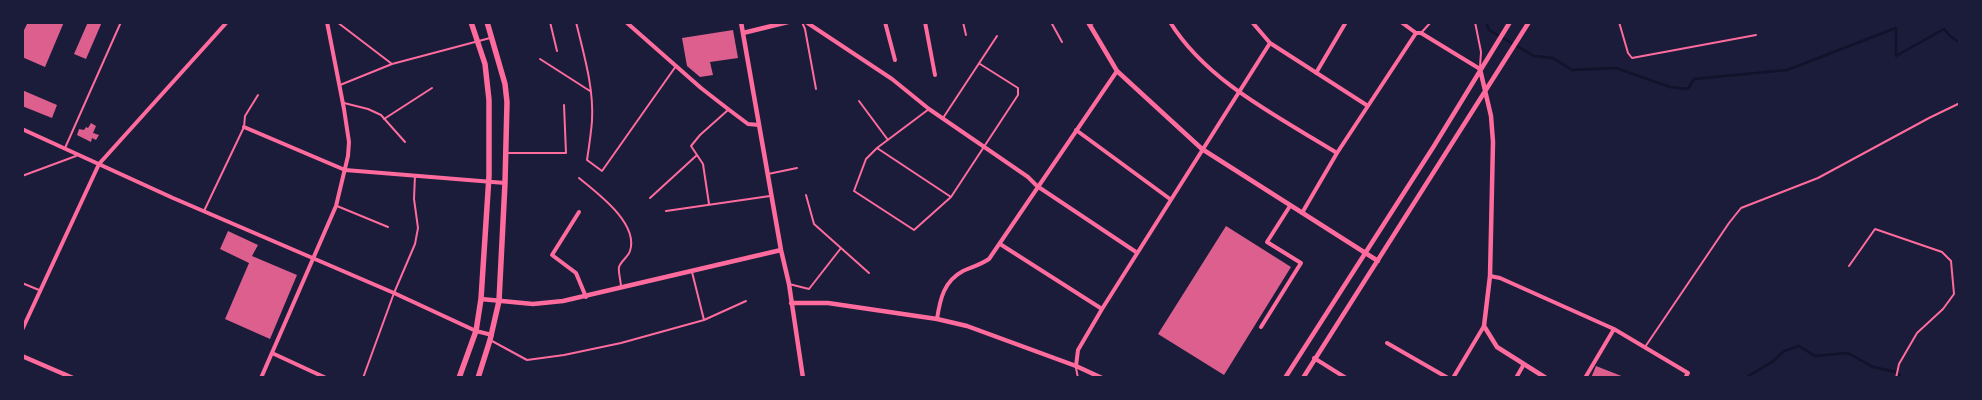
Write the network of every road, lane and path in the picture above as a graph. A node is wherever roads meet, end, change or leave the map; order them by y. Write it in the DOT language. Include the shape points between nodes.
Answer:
graph roads {
  1 [pos="121,22"];
  2 [pos="227,22"];
  3 [pos="327,22"];
  4 [pos="337,22"];
  5 [pos="471,22"];
  6 [pos="487,22"];
  7 [pos="550,22"];
  8 [pos="576,22"];
  9 [pos="626,22"];
  10 [pos="741,22"];
  11 [pos="788,22"];
  12 [pos="804,22"];
  13 [pos="885,22"];
  14 [pos="925,22"];
  15 [pos="963,22"];
  16 [pos="1051,22"];
  17 [pos="1170,22"];
  18 [pos="1252,22"];
  19 [pos="1401,22"];
  20 [pos="1431,22"];
  21 [pos="1475,22"];
  22 [pos="1510,22"];
  23 [pos="1529,22"];
  24 [pos="1620,22"];
  25 [pos="1091,23"];
  26 [pos="1344,23"];
  27 [pos="743,33"];
  28 [pos="1418,33"];
  29 [pos="966,35"];
  30 [pos="1756,35"];
  31 [pos="997,36"];
  32 [pos="492,37"];
  33 [pos="478,42"];
  34 [pos="1062,42"];
  35 [pos="1270,43"];
  36 [pos="557,51"];
  37 [pos="540,59"];
  38 [pos="896,60"];
  39 [pos="392,64"];
  40 [pos="980,64"];
  41 [pos="676,66"];
  42 [pos="1480,69"];
  43 [pos="1117,72"];
  44 [pos="1316,73"];
  45 [pos="935,75"];
  46 [pos="340,85"];
  47 [pos="432,88"];
  48 [pos="816,89"];
  49 [pos="590,90"];
  50 [pos="1238,91"];
  51 [pos="1485,92"];
  52 [pos="258,95"];
  53 [pos="859,100"];
  54 [pos="343,102"];
  55 [pos="1960,103"];
  56 [pos="564,105"];
  57 [pos="1368,106"];
  58 [pos="728,109"];
  59 [pos="929,109"];
  60 [pos="942,118"];
  61 [pos="384,119"];
  62 [pos="759,125"];
  63 [pos="244,127"];
  64 [pos="22,129"];
  65 [pos="1076,130"];
  66 [pos="888,140"];
  67 [pos="405,142"];
  68 [pos="984,147"];
  69 [pos="65,148"];
  70 [pos="876,148"];
  71 [pos="1202,149"];
  72 [pos="1337,153"];
  73 [pos="506,154"];
  74 [pos="78,155"];
  75 [pos="697,155"];
  76 [pos="99,164"];
  77 [pos="797,168"];
  78 [pos="345,170"];
  79 [pos="768,174"];
  80 [pos="415,175"];
  81 [pos="22,176"];
  82 [pos="579,178"];
  83 [pos="488,181"];
  84 [pos="505,182"];
  85 [pos="1037,186"];
  86 [pos="772,195"];
  87 [pos="806,195"];
  88 [pos="951,197"];
  89 [pos="650,198"];
  90 [pos="1170,199"];
  91 [pos="708,204"];
  92 [pos="336,206"];
  93 [pos="1290,206"];
  94 [pos="204,211"];
  95 [pos="666,211"];
  96 [pos="579,212"];
  97 [pos="1302,213"];
  98 [pos="388,227"];
  99 [pos="1000,244"];
  100 [pos="841,248"];
  101 [pos="781,250"];
  102 [pos="1136,252"];
  103 [pos="1366,253"];
  104 [pos="313,258"];
  105 [pos="1378,261"];
  106 [pos="1849,266"];
  107 [pos="692,272"];
  108 [pos="869,274"];
  109 [pos="1490,276"];
  110 [pos="22,283"];
  111 [pos="789,284"];
  112 [pos="621,289"];
  113 [pos="40,291"];
  114 [pos="394,293"];
  115 [pos="586,297"];
  116 [pos="481,299"];
  117 [pos="746,300"];
  118 [pos="499,301"];
  119 [pos="791,303"];
  120 [pos="1102,309"];
  121 [pos="937,319"];
  122 [pos="704,320"];
  123 [pos="1484,326"];
  124 [pos="1261,327"];
  125 [pos="1614,329"];
  126 [pos="22,330"];
  127 [pos="476,331"];
  128 [pos="491,338"];
  129 [pos="1387,343"];
  130 [pos="1645,347"];
  131 [pos="272,353"];
  132 [pos="22,356"];
  133 [pos="1314,358"];
  134 [pos="1524,364"];
  135 [pos="1076,366"];
  136 [pos="73,378"];
  137 [pos="261,378"];
  138 [pos="326,378"];
  139 [pos="363,378"];
  140 [pos="459,378"];
  141 [pos="478,378"];
  142 [pos="803,378"];
  143 [pos="1078,378"];
  144 [pos="1102,378"];
  145 [pos="1285,378"];
  146 [pos="1302,378"];
  147 [pos="1346,378"];
  148 [pos="1448,378"];
  149 [pos="1453,378"];
  150 [pos="1516,378"];
  151 [pos="1546,378"];
  152 [pos="1585,378"];
  153 [pos="1685,378"];
  154 [pos="1896,378"];
  1 -- 69 [label="lane"];
  2 -- 76 [label="street"];
  3 -- 46 [label="street"];
  4 -- 39 [label="lane"];
  5 -- 33 [label="main road"];
  6 -- 32 [label="main road"];
  7 -- 36 [label="lane"];
  8 -- 49 [label="lane"];
  9 -- 41 [label="street"];
  10 -- 27 [label="street"];
  11 -- 27 [label="street"];
  12 -- 48 [label="lane"];
  12 -- 59 [label="street" via="892,79"];
  13 -- 38 [label="street"];
  14 -- 45 [label="street"];
  15 -- 29 [label="lane"];
  16 -- 34 [label="lane"];
  17 -- 50 [label="street" via="1180,39"];
  18 -- 35 [label="street"];
  19 -- 28 [label="street"];
  20 -- 28 [label="lane"];
  21 -- 42 [label="lane" via="1481,52"];
  22 -- 42 [label="street"];
  23 -- 51 [label="street"];
  24 -- 30 [label="lane" via="1632,58"];
  25 -- 43 [label="street"];
  26 -- 44 [label="street"];
  27 -- 62 [label="street"];
  28 -- 42 [label="street"];
  28 -- 57 [label="street"];
  31 -- 40 [label="lane"];
  32 -- 33 [label="lane"];
  32 -- 73 [label="main road" via="505,84"];
  33 -- 39 [label="lane"];
  33 -- 83 [label="main road" via="484,56 489,100"];
  35 -- 44 [label="street"];
  35 -- 50 [label="street"];
  37 -- 49 [label="lane"];
  39 -- 46 [label="lane"];
  40 -- 60 [label="lane"];
  40 -- 68 [label="lane" via="1018,88 1018,95"];
  41 -- 49 [label="lane" via="602,171 586,160 592,122"];
  41 -- 58 [label="street"];
  42 -- 51 [label="street"];
  42 -- 103 [label="street"];
  43 -- 65 [label="street"];
  43 -- 71 [label="street"];
  44 -- 57 [label="street"];
  46 -- 54 [label="street"];
  47 -- 61 [label="lane"];
  50 -- 71 [label="street"];
  50 -- 72 [label="street"];
  51 -- 105 [label="street"];
  51 -- 109 [label="street" via="1493,142"];
  52 -- 63 [label="lane" via="245,116"];
  53 -- 66 [label="lane"];
  54 -- 61 [label="lane" via="368,109"];
  54 -- 78 [label="street" via="349,142"];
  55 -- 130 [label="lane" via="1818,178 1741,208"];
  56 -- 73 [label="lane" via="566,153"];
  57 -- 72 [label="street"];
  58 -- 62 [label="street" via="748,124"];
  58 -- 75 [label="lane" via="691,146"];
  59 -- 60 [label="street"];
  59 -- 66 [label="lane"];
  60 -- 68 [label="street"];
  61 -- 67 [label="lane"];
  62 -- 79 [label="street"];
  63 -- 78 [label="street"];
  63 -- 94 [label="lane"];
  64 -- 69 [label="street"];
  65 -- 85 [label="street"];
  65 -- 90 [label="street"];
  66 -- 70 [label="lane"];
  68 -- 85 [label="street"];
  68 -- 88 [label="lane"];
  69 -- 74 [label="street"];
  70 -- 88 [label="lane"];
  70 -- 88 [label="lane" via="866,159 854,191 914,230"];
  71 -- 90 [label="street"];
  71 -- 93 [label="street"];
  72 -- 97 [label="street"];
  73 -- 84 [label="main road"];
  74 -- 76 [label="street"];
  74 -- 81 [label="lane"];
  75 -- 89 [label="lane"];
  75 -- 91 [label="lane" via="702,164"];
  76 -- 94 [label="street"];
  76 -- 113 [label="street"];
  77 -- 79 [label="lane"];
  78 -- 80 [label="street"];
  78 -- 92 [label="street"];
  79 -- 86 [label="street"];
  80 -- 83 [label="street"];
  80 -- 114 [label="lane" via="418,228"];
  82 -- 112 [label="lane" via="614,208 630,236 630,251 619,267"];
  83 -- 84 [label="street"];
  83 -- 116 [label="main road"];
  84 -- 118 [label="main road"];
  85 -- 99 [label="street"];
  85 -- 102 [label="street"];
  86 -- 91 [label="lane"];
  86 -- 101 [label="street"];
  87 -- 100 [label="lane" via="814,224"];
  90 -- 102 [label="street"];
  91 -- 95 [label="lane"];
  92 -- 98 [label="lane"];
  92 -- 104 [label="street"];
  93 -- 97 [label="street"];
  93 -- 124 [label="street" via="1267,242 1301,264"];
  94 -- 104 [label="street"];
  96 -- 115 [label="street" via="552,255 576,273"];
  97 -- 103 [label="street"];
  99 -- 120 [label="street"];
  99 -- 121 [label="street" via="989,260 962,272 946,286 939,302"];
  100 -- 108 [label="lane"];
  100 -- 111 [label="lane" via="810,289"];
  101 -- 107 [label="street"];
  101 -- 111 [label="street"];
  102 -- 120 [label="street"];
  103 -- 105 [label="street"];
  103 -- 145 [label="street"];
  104 -- 114 [label="street"];
  104 -- 131 [label="street"];
  105 -- 133 [label="street"];
  106 -- 154 [label="lane" via="1875,229 1942,252 1951,261 1954,294 1944,309 1917,333 1898,364"];
  107 -- 112 [label="street"];
  107 -- 122 [label="lane"];
  109 -- 123 [label="street"];
  109 -- 125 [label="street"];
  110 -- 113 [label="lane"];
  111 -- 119 [label="street"];
  112 -- 115 [label="street"];
  113 -- 126 [label="street"];
  114 -- 127 [label="street"];
  114 -- 139 [label="lane"];
  115 -- 118 [label="street" via="533,304"];
  116 -- 118 [label="street"];
  116 -- 127 [label="main road"];
  117 -- 122 [label="lane"];
  118 -- 128 [label="main road"];
  119 -- 121 [label="street" via="828,303"];
  119 -- 142 [label="street"];
  120 -- 135 [label="street" via="1078,350"];
  121 -- 135 [label="street" via="968,326"];
  122 -- 128 [label="lane" via="621,344 527,360"];
  123 -- 134 [label="street" via="1497,347"];
  123 -- 149 [label="street"];
  125 -- 130 [label="street"];
  125 -- 152 [label="street"];
  127 -- 128 [label="street"];
  127 -- 140 [label="main road"];
  128 -- 141 [label="main road"];
  129 -- 148 [label="street"];
  130 -- 153 [label="street" via="1688,373"];
  131 -- 137 [label="street"];
  131 -- 138 [label="street"];
  132 -- 136 [label="street"];
  133 -- 146 [label="street"];
  133 -- 147 [label="street"];
  134 -- 150 [label="street"];
  134 -- 151 [label="street"];
  135 -- 143 [label="lane"];
  135 -- 144 [label="street"];
}
